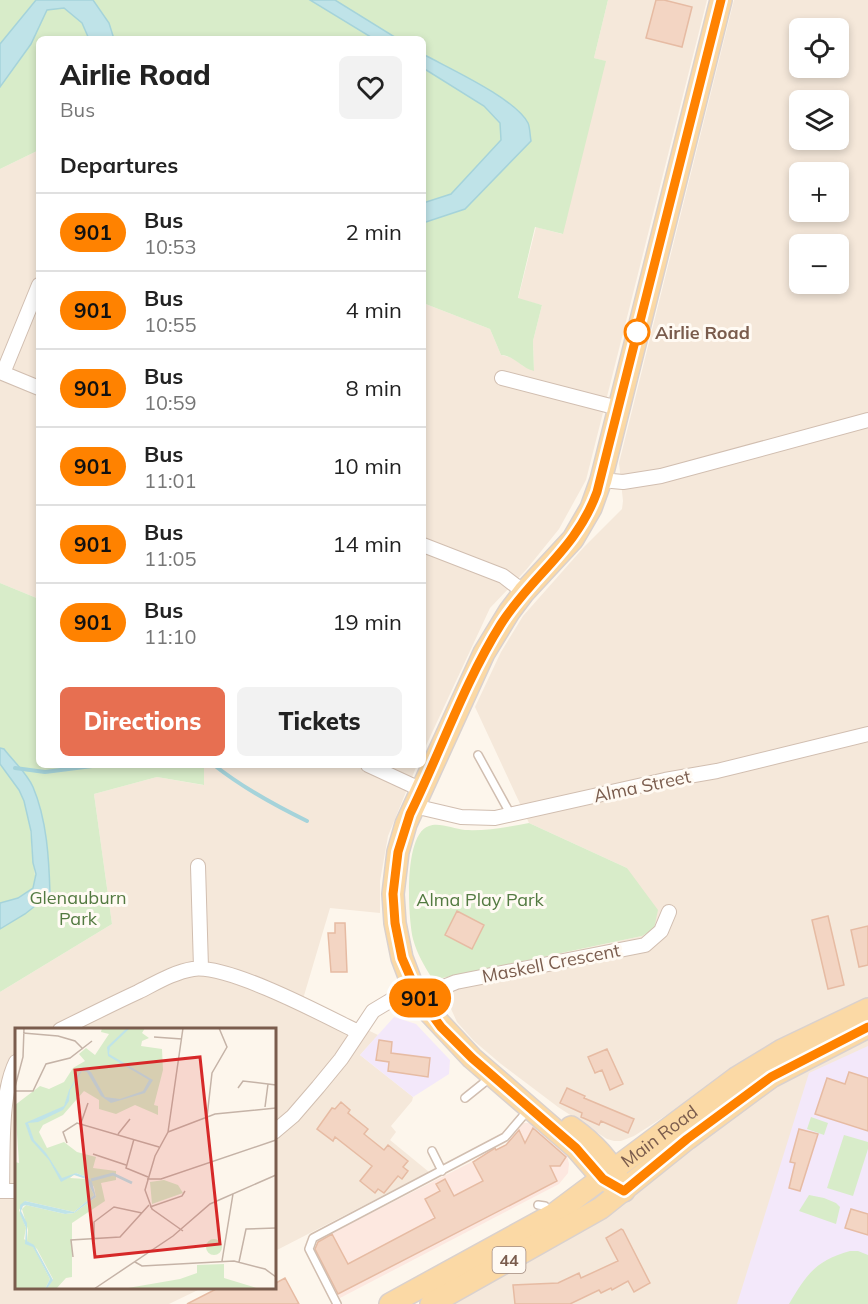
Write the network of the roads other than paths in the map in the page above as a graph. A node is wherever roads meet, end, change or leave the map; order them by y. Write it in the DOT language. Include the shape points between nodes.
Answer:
graph roads {
  1 [pos="721,0"];
  2 [pos="36,292"];
  3 [pos="2,373"];
  4 [pos="501,378"];
  5 [pos="36,387"];
  6 [pos="618,408"];
  7 [pos="868,420"];
  8 [pos="599,486"];
  9 [pos="426,546"];
  10 [pos="524,592"];
  11 [pos="868,734"];
  12 [pos="478,756"];
  13 [pos="373,768"];
  14 [pos="418,798"];
  15 [pos="511,815"];
  16 [pos="198,866"];
  17 [pos="669,912"];
  18 [pos="201,968"];
  19 [pos="416,992"];
  20 [pos="868,1009"];
  21 [pos="868,1027"];
  22 [pos="62,1028"];
  23 [pos="358,1032"];
  24 [pos="15,1064"];
  25 [pos="492,1076"];
  26 [pos="465,1098"];
  27 [pos="532,1105"];
  28 [pos="276,1130"];
  29 [pos="576,1148"];
  30 [pos="432,1152"];
  31 [pos="442,1171"];
  32 [pos="609,1174"];
  33 [pos="1,1191"];
  34 [pos="624,1191"];
  35 [pos="546,1210"];
  36 [pos="337,1304"];
  37 [pos="390,1304"];
  38 [pos="431,1304"];
  1 -- 6 [label="main road"];
  2 -- 3 [label="street"];
  3 -- 5 [label="street"];
  4 -- 6 [label="street"];
  6 -- 8 [label="main road"];
  7 -- 8 [label="street" via="661,476"];
  8 -- 10 [label="main road" via="573,539"];
  9 -- 10 [label="street" via="503,576"];
  10 -- 14 [label="main road" via="484,653"];
  11 -- 15 [label="street, Alma Street"];
  12 -- 15 [label="lane"];
  13 -- 14 [label="street, Alma Street"];
  14 -- 15 [label="street, Alma Street" via="461,817"];
  14 -- 19 [label="main road" via="398,852 393,894 398,941"];
  16 -- 18 [label="street"];
  17 -- 19 [label="street, Maskell Crescent" via="661,931 645,945"];
  18 -- 22 [label="street" via="170,976"];
  18 -- 23 [label="street" via="237,977"];
  19 -- 23 [label="street, Maskell Crescent" via="373,1011"];
  19 -- 25 [label="main road" via="449,1036"];
  20 -- 32 [label="main road, Main Road / 44" via="782,1050 736,1078"];
  21 -- 34 [label="main road, Main Road / 44" via="771,1077"];
  23 -- 28 [label="street, Maskell Crescent" via="318,1087"];
  24 -- 33 [label="street" via="6,1092"];
  25 -- 26 [label="lane"];
  25 -- 27 [label="main road"];
  27 -- 29 [label="main road"];
  27 -- 31 [label="lane" via="505,1137"];
  27 -- 32 [label="main road" via="579,1133 602,1154"];
  29 -- 32 [label="main road"];
  29 -- 35 [label="main road" via="575,1182"];
  30 -- 31 [label="lane"];
  31 -- 36 [label="lane" via="313,1238 309,1249"];
  32 -- 34 [label="main road"];
  32 -- 35 [label="main road, Main Road / 44"];
  34 -- 38 [label="main road, Main Road / 44" via="578,1222"];
  35 -- 37 [label="main road, Main Road / 44"];
}
